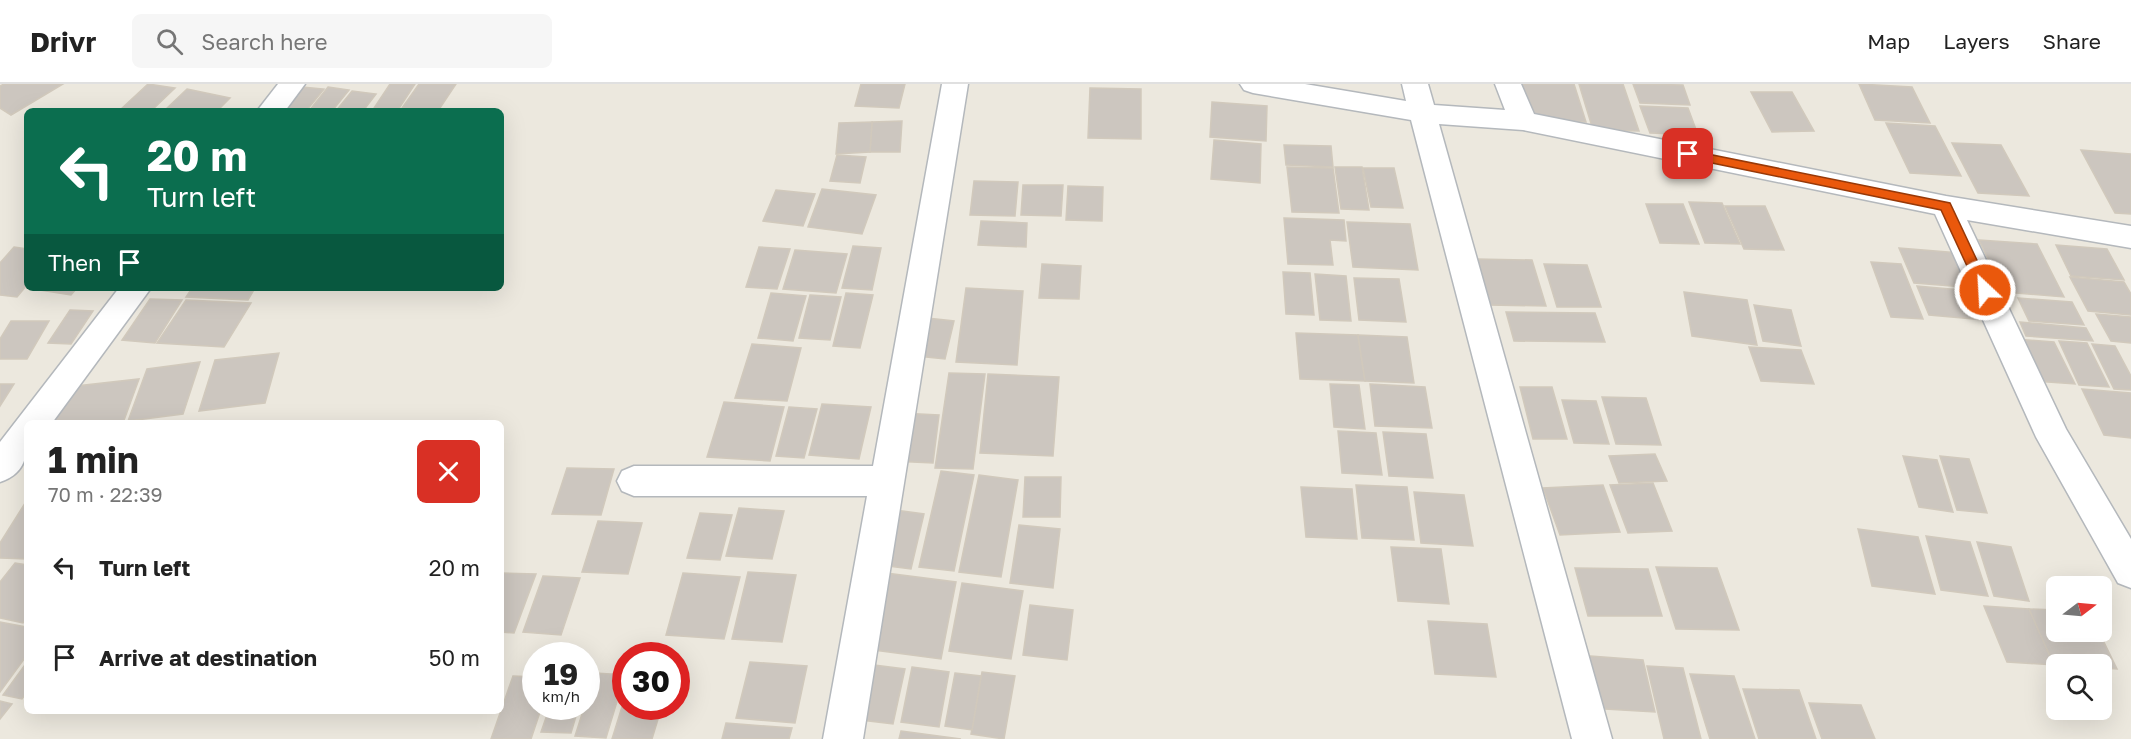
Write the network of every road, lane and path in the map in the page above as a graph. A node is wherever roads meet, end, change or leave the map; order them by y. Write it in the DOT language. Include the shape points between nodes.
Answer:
graph roads {
  1 [pos="292,84"];
  2 [pos="955,84"];
  3 [pos="1253,84"];
  4 [pos="1508,84"];
  5 [pos="1419,99"];
  6 [pos="273,108"];
  7 [pos="1523,121"];
  8 [pos="1946,206"];
  9 [pos="2131,237"];
  10 [pos="134,291"];
  11 [pos="35,420"];
  12 [pos="24,436"];
  13 [pos="0,468"];
  14 [pos="634,481"];
  15 [pos="888,481"];
  16 [pos="2131,572"];
  17 [pos="843,739"];
  18 [pos="1592,739"];
  1 -- 6 [label="street"];
  2 -- 15 [label="street"];
  3 -- 5 [label="street"];
  4 -- 7 [label="street"];
  5 -- 7 [label="street"];
  5 -- 18 [label="street"];
  7 -- 8 [label="street"];
  8 -- 9 [label="street"];
  8 -- 16 [label="street" via="2054,437"];
  10 -- 11 [label="street"];
  12 -- 13 [label="street"];
  14 -- 15 [label="street"];
  15 -- 17 [label="street"];
}
